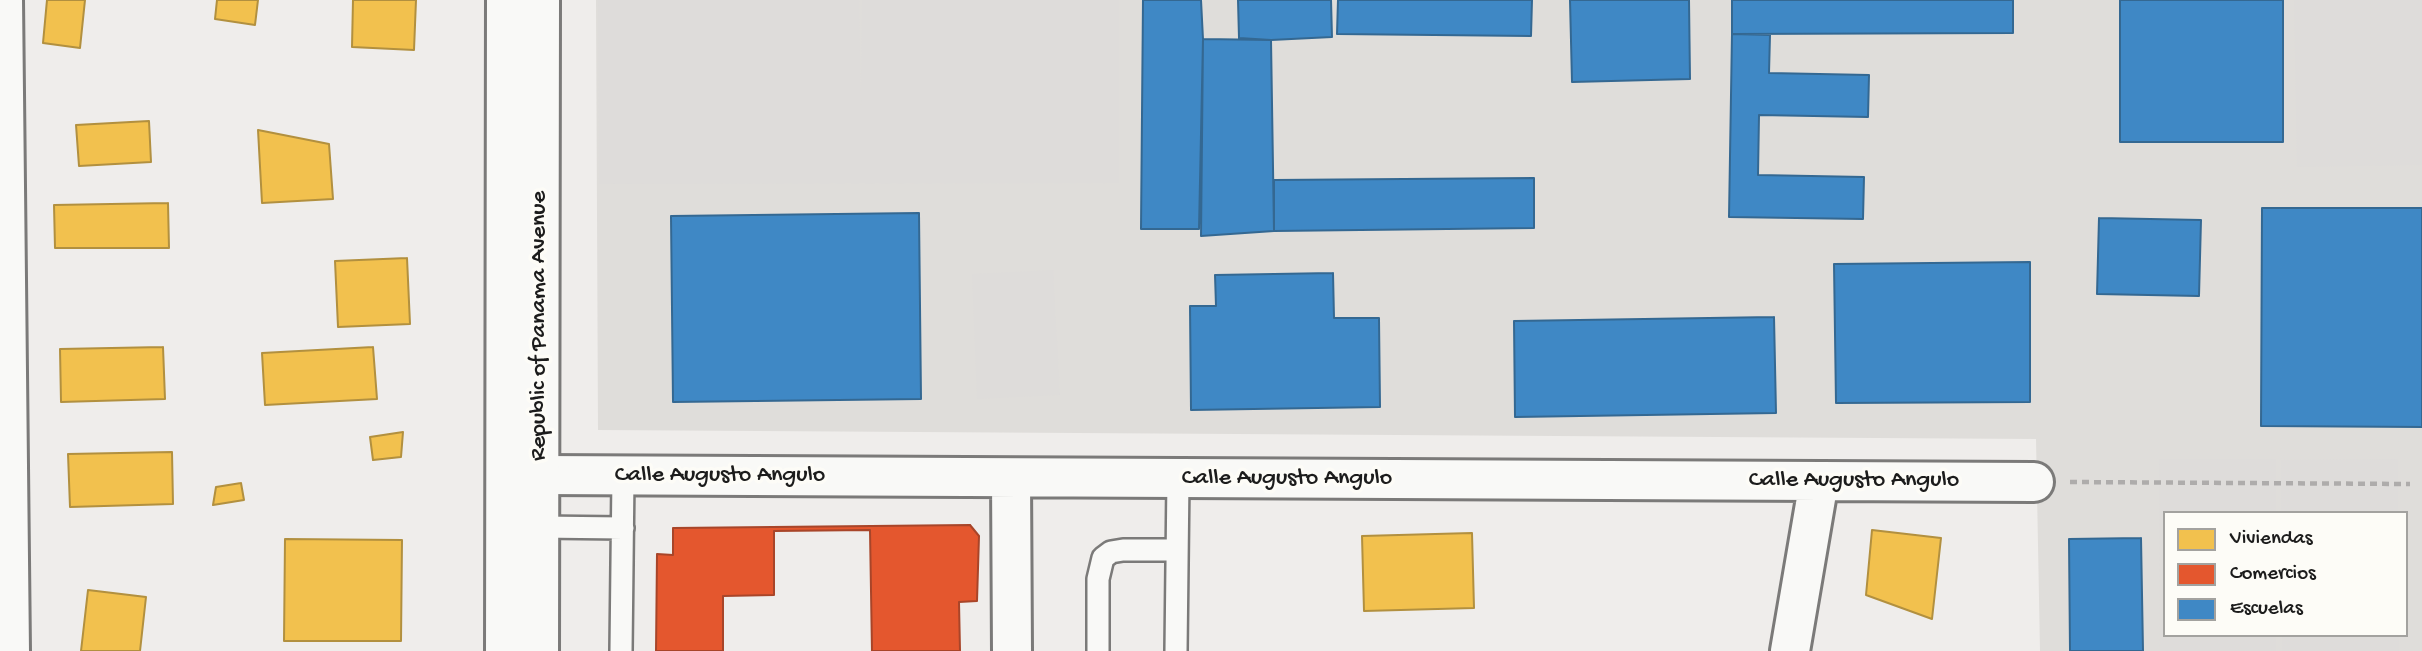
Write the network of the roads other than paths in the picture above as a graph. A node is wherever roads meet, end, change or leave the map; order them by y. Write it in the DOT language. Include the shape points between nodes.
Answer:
graph roads {
  1 [pos="3,0"];
  2 [pos="506,0"];
  3 [pos="540,0"];
  4 [pos="4,408"];
  5 [pos="540,475"];
  6 [pos="623,476"];
  7 [pos="1011,478"];
  8 [pos="1178,478"];
  9 [pos="1819,481"];
  10 [pos="2034,482"];
  11 [pos="539,527"];
  12 [pos="623,528"];
  13 [pos="1177,550"];
  14 [pos="513,650"];
  15 [pos="10,651"];
  16 [pos="621,651"];
  17 [pos="1012,651"];
  18 [pos="1098,651"];
  19 [pos="1176,651"];
  20 [pos="1790,651"];
  1 -- 4 [label="street"];
  2 -- 14 [label="street, Republic of Panama Avenue"];
  3 -- 5 [label="street, Republic of Panama Avenue"];
  4 -- 15 [label="street"];
  5 -- 6 [label="street, Calle Augusto Angulo"];
  5 -- 11 [label="street, Republic of Panama Avenue"];
  6 -- 7 [label="street, Calle Augusto Angulo"];
  6 -- 12 [label="lane"];
  7 -- 8 [label="street, Calle Augusto Angulo"];
  7 -- 17 [label="street"];
  8 -- 9 [label="street, Calle Augusto Angulo"];
  8 -- 13 [label="lane"];
  9 -- 10 [label="street, Calle Augusto Angulo"];
  9 -- 20 [label="street"];
  11 -- 12 [label="lane"];
  11 -- 14 [label="street, Republic of Panama Avenue"];
  12 -- 16 [label="lane"];
  13 -- 18 [label="lane" via="1123,550 1103,558 1098,579"];
  13 -- 19 [label="lane"];
}
